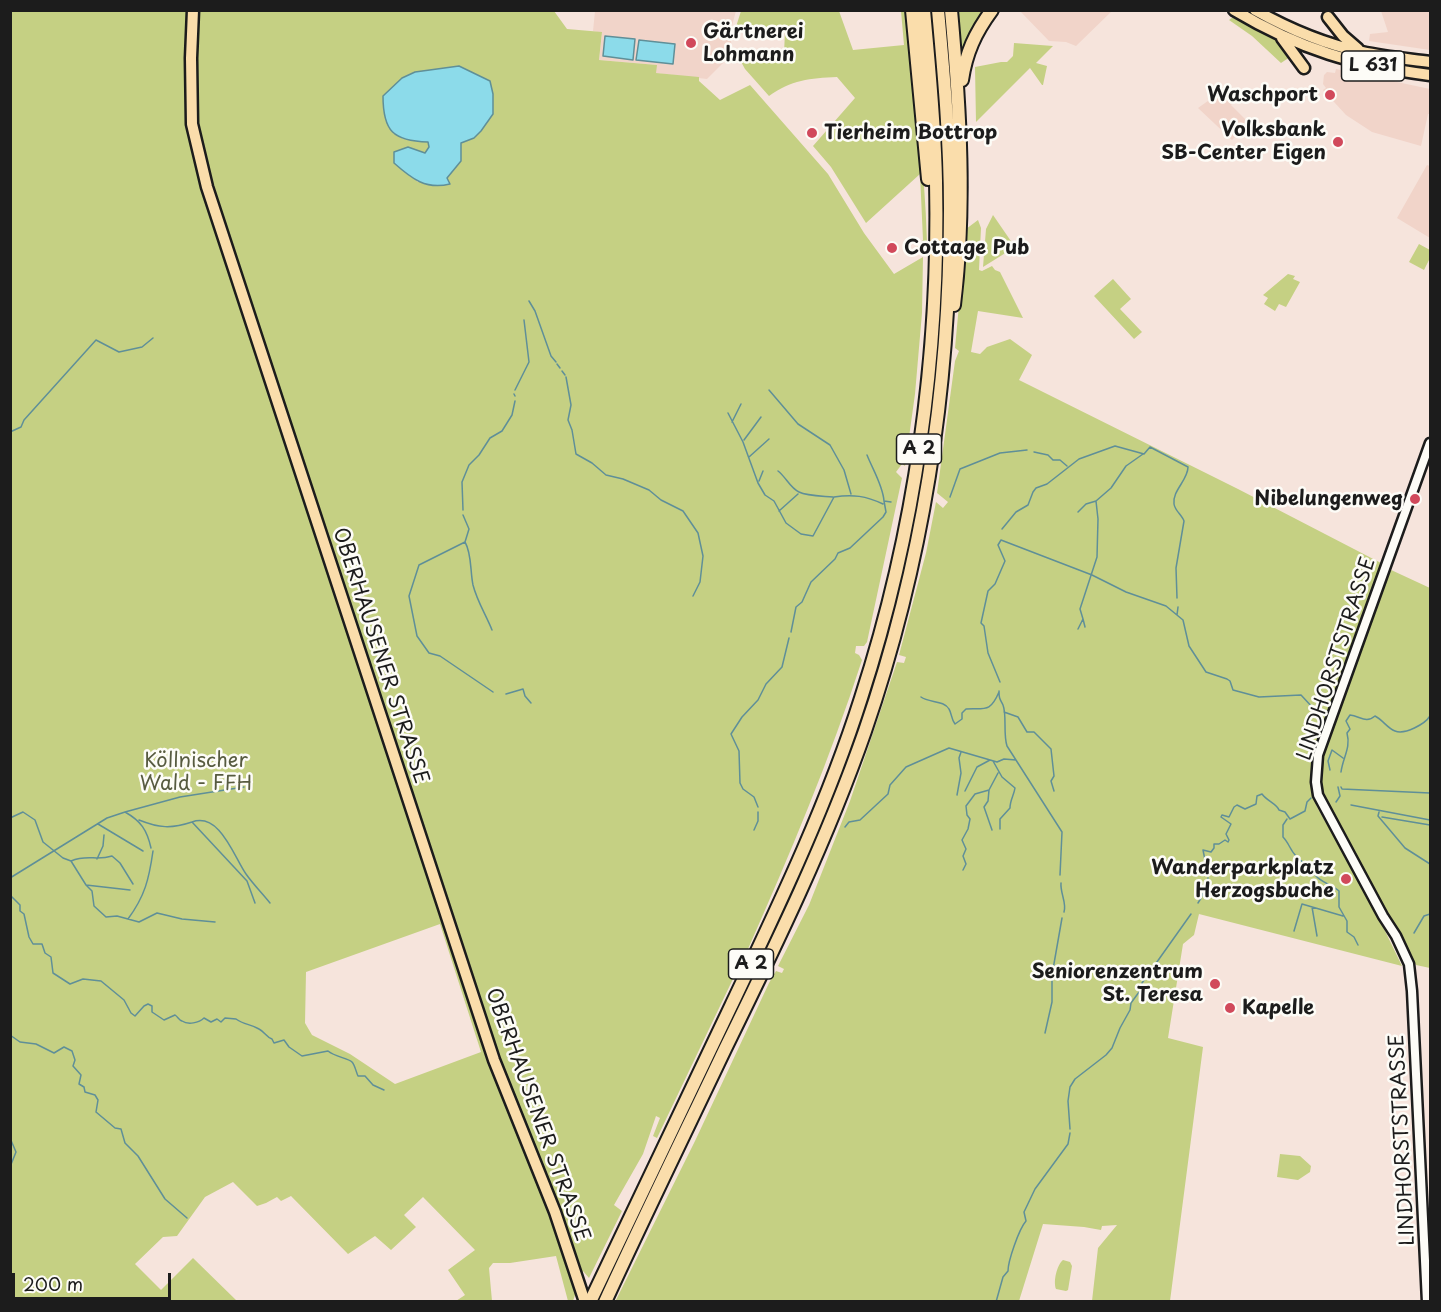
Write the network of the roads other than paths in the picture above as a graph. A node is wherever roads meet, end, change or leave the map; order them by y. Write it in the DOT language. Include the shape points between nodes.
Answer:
graph roads {
  1 [pos="194,10"];
  2 [pos="938,10"];
  3 [pos="951,10"];
  4 [pos="992,10"];
  5 [pos="1234,10"];
  6 [pos="1255,10"];
  7 [pos="915,12"];
  8 [pos="1328,17"];
  9 [pos="1279,35"];
  10 [pos="1363,52"];
  11 [pos="1431,62"];
  12 [pos="1304,68"];
  13 [pos="1431,75"];
  14 [pos="959,99"];
  15 [pos="945,339"];
  16 [pos="1431,443"];
  17 [pos="585,1302"];
  18 [pos="590,1302"];
  19 [pos="605,1302"];
  20 [pos="1427,1302"];
  1 -- 17 [label="main road, OBERHAUSENER STRASSE" via="192,124 207,188 494,1060 555,1212"];
  2 -- 15 [label="highway, A 2" via="950,205"];
  3 -- 14 [label="highway"];
  4 -- 14 [label="highway" via="968,52"];
  5 -- 9 [label="main road, L 631"];
  6 -- 10 [label="main road, L 631" via="1321,40"];
  7 -- 18 [label="highway, A 2" via="928,174 929,267 935,280 917,465 885,615 862,698 792,875"];
  8 -- 10 [label="main road"];
  9 -- 12 [label="main road"];
  9 -- 13 [label="main road, L 631" via="1341,58"];
  10 -- 11 [label="main road, L 631"];
  14 -- 15 [label="highway" via="961,232 952,320"];
  15 -- 19 [label="highway, A 2" via="922,519 894,637 866,728 802,887"];
  16 -- 20 [label="street, LINDHORSTSTRASSE" via="1318,755 1316,782 1323,805 1396,936 1410,969"];
}
